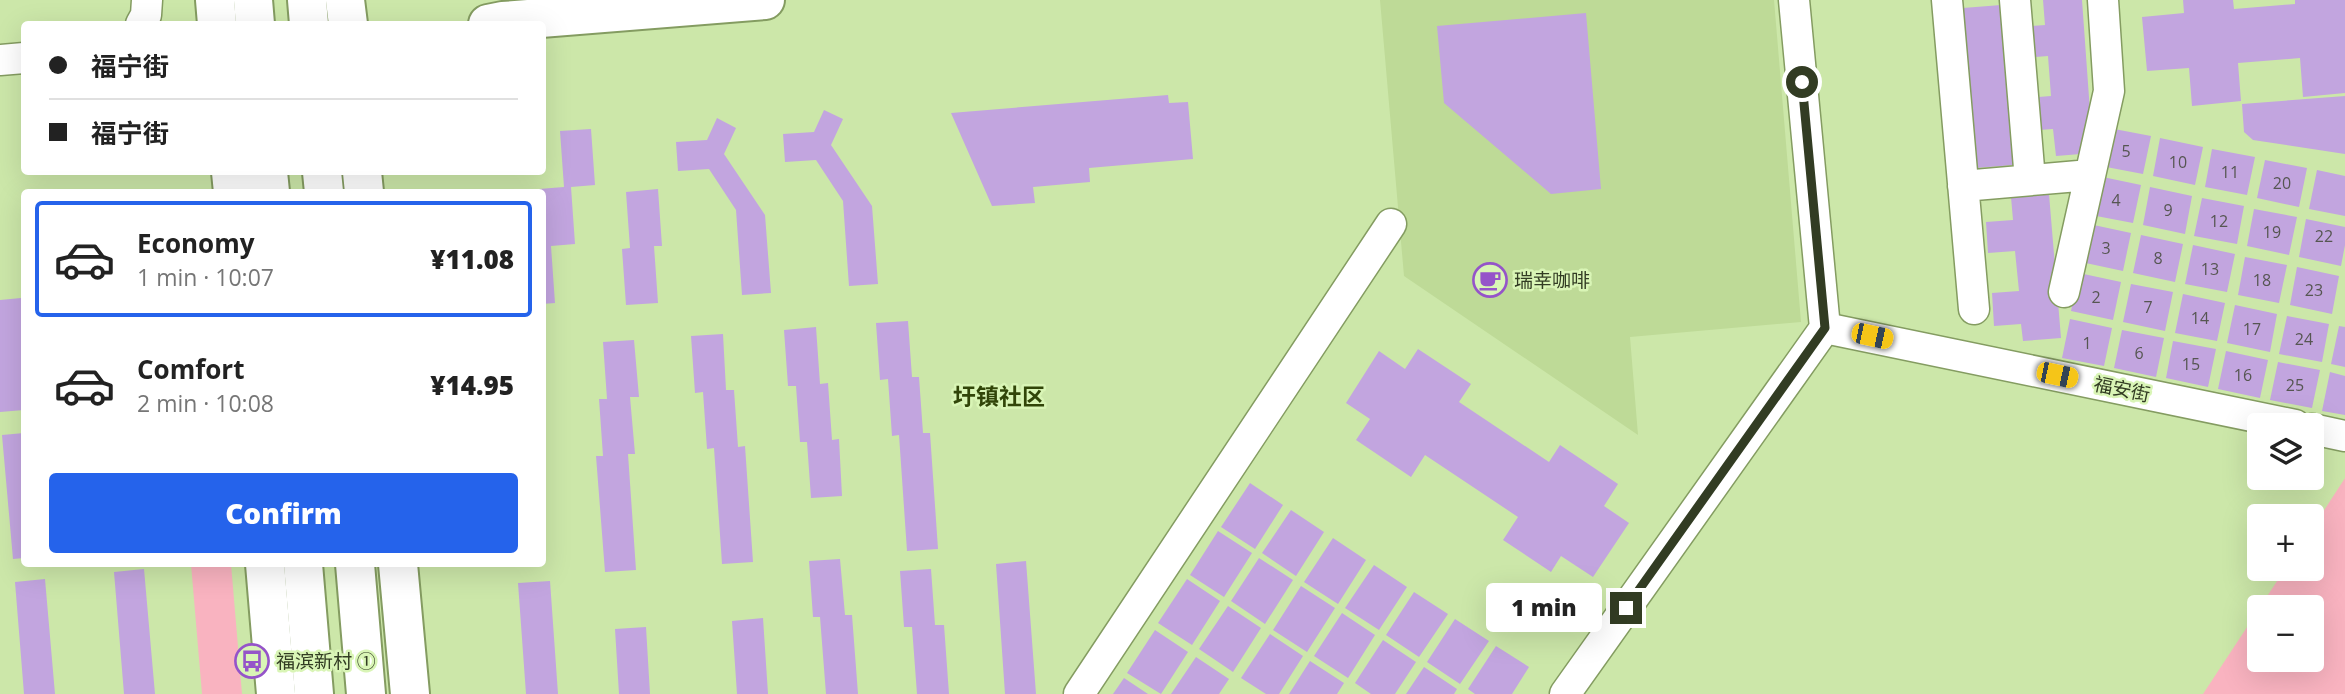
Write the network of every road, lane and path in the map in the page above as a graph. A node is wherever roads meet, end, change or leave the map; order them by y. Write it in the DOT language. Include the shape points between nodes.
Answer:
graph roads {
  1 [pos="148,0"];
  2 [pos="215,0"];
  3 [pos="253,0"];
  4 [pos="307,0"];
  5 [pos="345,0"];
  6 [pos="765,0"];
  7 [pos="1794,0"];
  8 [pos="1947,0"];
  9 [pos="2015,0"];
  10 [pos="2103,0"];
  11 [pos="143,21"];
  12 [pos="217,21"];
  13 [pos="255,21"];
  14 [pos="309,21"];
  15 [pos="348,21"];
  16 [pos="499,21"];
  17 [pos="21,58"];
  18 [pos="0,60"];
  19 [pos="2090,175"];
  20 [pos="2030,180"];
  21 [pos="1964,186"];
  22 [pos="1391,223"];
  23 [pos="2064,292"];
  24 [pos="1974,309"];
  25 [pos="1825,328"];
  26 [pos="2247,415"];
  27 [pos="2324,432"];
  28 [pos="2345,436"];
  29 [pos="265,567"];
  30 [pos="294,567"];
  31 [pos="303,567"];
  32 [pos="355,567"];
  33 [pos="398,567"];
  34 [pos="308,622"];
  35 [pos="276,694"];
  36 [pos="314,694"];
  37 [pos="366,694"];
  38 [pos="410,694"];
  39 [pos="1079,694"];
  40 [pos="1565,694"];
  1 -- 11 [label="street"];
  2 -- 12 [label="main road"];
  3 -- 13 [label="main road"];
  4 -- 14 [label="main road"];
  5 -- 15 [label="main road"];
  6 -- 16 [label="main road"];
  7 -- 25 [label="street"];
  8 -- 21 [label="street"];
  9 -- 20 [label="street"];
  10 -- 19 [label="street" via="2109,91"];
  17 -- 18 [label="street"];
  19 -- 20 [label="street"];
  19 -- 23 [label="street"];
  20 -- 21 [label="street"];
  21 -- 24 [label="street"];
  22 -- 39 [label="street"];
  25 -- 26 [label="street, 福安街"];
  25 -- 40 [label="street"];
  27 -- 28 [label="street"];
  29 -- 35 [label="main road"];
  30 -- 34 [label="main road"];
  31 -- 34 [label="main road"];
  32 -- 37 [label="main road"];
  33 -- 38 [label="main road"];
  34 -- 36 [label="main road"];
}
